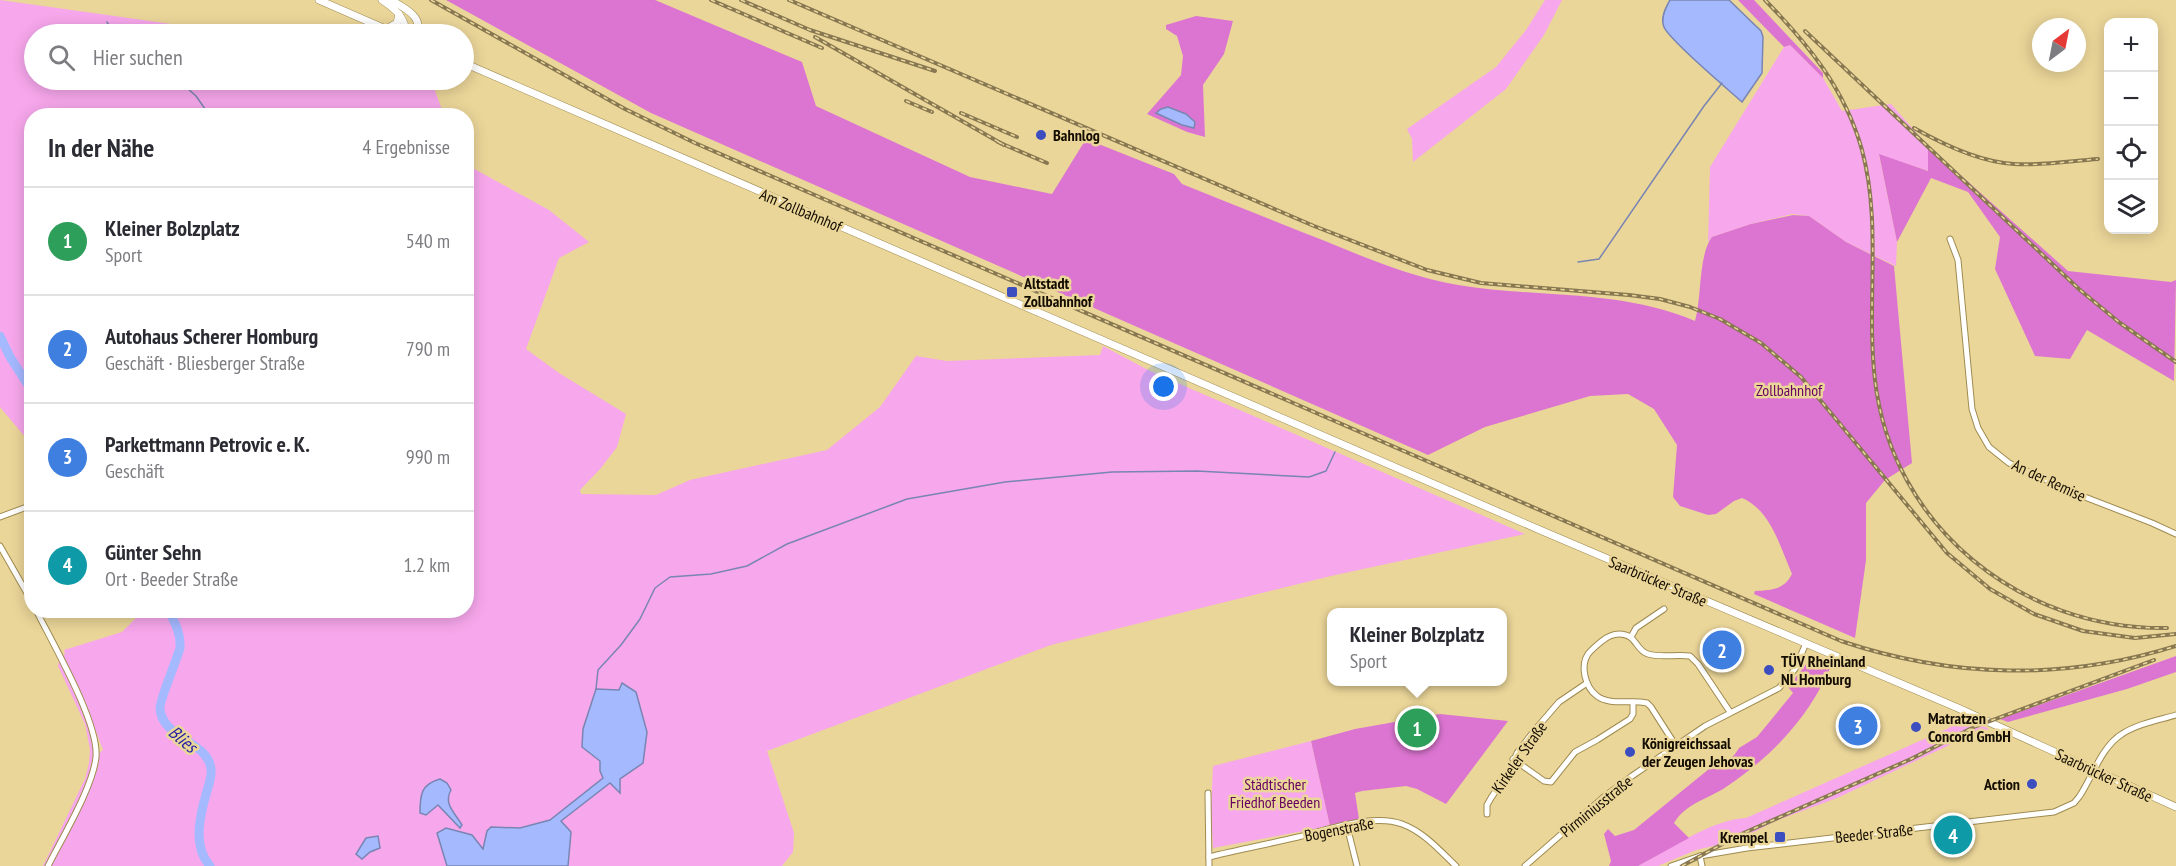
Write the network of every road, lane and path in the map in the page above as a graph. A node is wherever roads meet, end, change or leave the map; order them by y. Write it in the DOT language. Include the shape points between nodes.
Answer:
graph roads {
  1 [pos="319,0"];
  2 [pos="382,0"];
  3 [pos="391,0"];
  4 [pos="398,11"];
  5 [pos="419,23"];
  6 [pos="374,24"];
  7 [pos="395,24"];
  8 [pos="405,24"];
  9 [pos="474,67"];
  10 [pos="1950,239"];
  11 [pos="1140,356"];
  12 [pos="24,508"];
  13 [pos="0,518"];
  14 [pos="2176,534"];
  15 [pos="0,546"];
  16 [pos="24,588"];
  17 [pos="1664,609"];
  18 [pos="40,618"];
  19 [pos="1631,637"];
  20 [pos="1806,643"];
  21 [pos="1587,683"];
  22 [pos="1633,702"];
  23 [pos="1730,712"];
  24 [pos="2176,715"];
  25 [pos="1676,746"];
  26 [pos="1513,759"];
  27 [pos="2095,771"];
  28 [pos="1208,793"];
  29 [pos="2176,807"];
  30 [pos="1487,814"];
  31 [pos="1347,826"];
  32 [pos="1700,856"];
  33 [pos="1209,857"];
  34 [pos="48,866"];
  35 [pos="1209,866"];
  36 [pos="1357,866"];
  37 [pos="1456,866"];
  38 [pos="1525,866"];
  39 [pos="1671,866"];
  40 [pos="1702,866"];
  1 -- 6 [label="main road"];
  2 -- 4 [label="main road"];
  3 -- 5 [label="main road" via="406,8"];
  4 -- 7 [label="main road"];
  4 -- 8 [label="main road"];
  9 -- 11 [label="main road, Am Zollbahnhof"];
  10 -- 14 [label="street, An der Remise" via="1958,260 1972,409 1989,447 2009,463"];
  11 -- 20 [label="main road, Saarbrücker Straße"];
  12 -- 13 [label="street"];
  15 -- 16 [label="street"];
  17 -- 19 [label="street" via="1636,628"];
  18 -- 34 [label="street" via="93,729 96,757 88,785"];
  19 -- 21 [label="street" via="1613,634 1593,649 1585,661"];
  19 -- 23 [label="street" via="1648,654 1690,656"];
  20 -- 23 [label="street, Pirminiusstraße" via="1785,684"];
  20 -- 27 [label="main road, Saarbrücker Straße"];
  21 -- 22 [label="street" via="1604,700"];
  21 -- 26 [label="street, Kirkeler Straße" via="1559,702"];
  22 -- 25 [label="street" via="1652,707"];
  22 -- 26 [label="street" via="1630,719 1575,752 1551,782"];
  23 -- 25 [label="street, Pirminiusstraße"];
  24 -- 27 [label="street, Beeder Straße" via="2123,733"];
  25 -- 38 [label="street, Pirminiusstraße" via="1605,796"];
  26 -- 30 [label="street, Kirkeler Straße" via="1487,805"];
  27 -- 29 [label="main road, Saarbrücker Straße"];
  27 -- 32 [label="street, Beeder Straße" via="2074,802 2054,812"];
  28 -- 33 [label="street"];
  31 -- 33 [label="street, Bogenstraße"];
  31 -- 36 [label="street"];
  31 -- 37 [label="street, Bogenstraße" via="1373,821 1401,824 1426,838"];
  32 -- 39 [label="street, Beeder Straße"];
  32 -- 40 [label="street"];
  33 -- 35 [label="street"];
}
